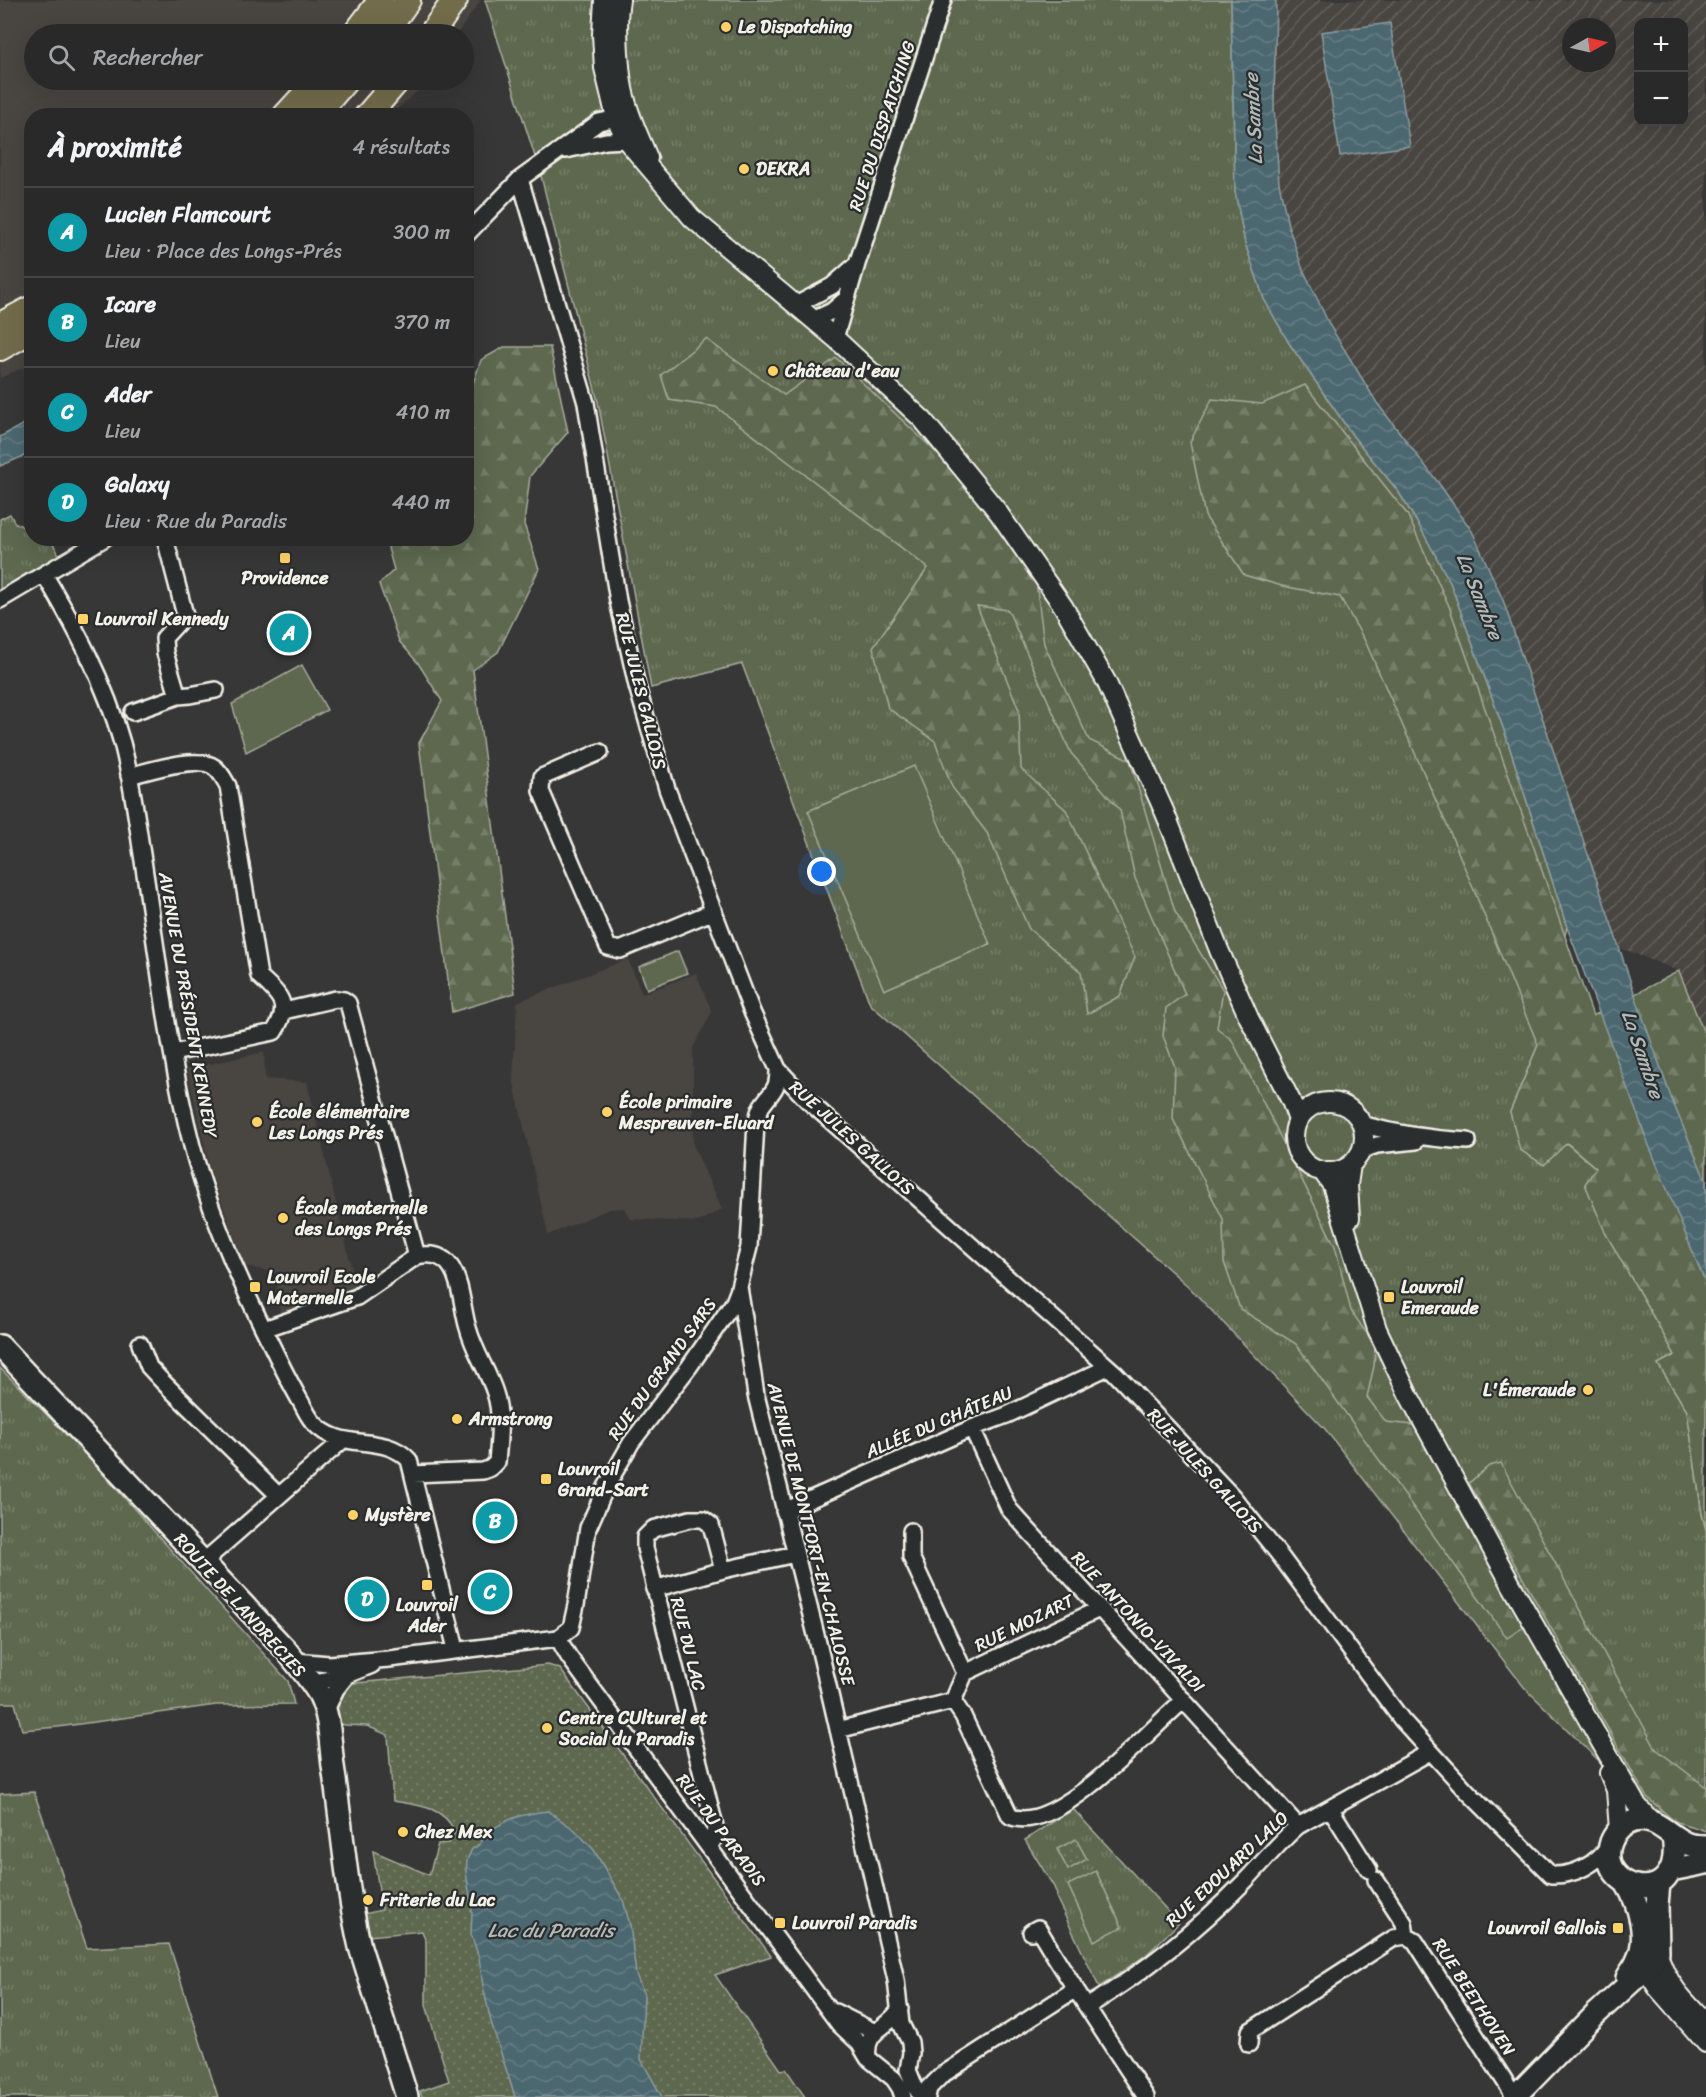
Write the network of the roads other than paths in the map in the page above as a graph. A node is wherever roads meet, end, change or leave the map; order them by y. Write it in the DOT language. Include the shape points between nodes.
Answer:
graph roads {
  1 [pos="381,0"];
  2 [pos="408,0"];
  3 [pos="455,0"];
  4 [pos="604,0"];
  5 [pos="620,0"];
  6 [pos="943,0"];
  7 [pos="363,24"];
  8 [pos="391,24"];
  9 [pos="438,24"];
  10 [pos="309,90"];
  11 [pos="337,90"];
  12 [pos="389,90"];
  13 [pos="292,108"];
  14 [pos="322,108"];
  15 [pos="374,108"];
  16 [pos="623,117"];
  17 [pos="633,138"];
  18 [pos="560,152"];
  19 [pos="520,179"];
  20 [pos="474,227"];
  21 [pos="857,264"];
  22 [pos="847,298"];
  23 [pos="796,305"];
  24 [pos="24,312"];
  25 [pos="813,320"];
  26 [pos="0,325"];
  27 [pos="24,334"];
  28 [pos="835,338"];
  29 [pos="24,343"];
  30 [pos="0,348"];
  31 [pos="0,353"];
  32 [pos="91,546"];
  33 [pos="167,546"];
  34 [pos="44,574"];
  35 [pos="0,600"];
  36 [pos="216,690"];
  37 [pos="177,696"];
  38 [pos="133,712"];
  39 [pos="600,752"];
  40 [pos="129,776"];
  41 [pos="714,911"];
  42 [pos="284,1011"];
  43 [pos="173,1053"];
  44 [pos="1272,1065"];
  45 [pos="778,1069"];
  46 [pos="1318,1103"];
  47 [pos="1298,1120"];
  48 [pos="1361,1124"];
  49 [pos="1439,1139"];
  50 [pos="1468,1141"];
  51 [pos="1355,1157"];
  52 [pos="1322,1171"];
  53 [pos="1353,1247"];
  54 [pos="417,1256"];
  55 [pos="739,1287"];
  56 [pos="264,1329"];
  57 [pos="140,1344"];
  58 [pos="0,1346"];
  59 [pos="1108,1366"];
  60 [pos="972,1428"];
  61 [pos="343,1440"];
  62 [pos="413,1474"];
  63 [pos="279,1496"];
  64 [pos="784,1512"];
  65 [pos="911,1531"];
  66 [pos="795,1554"];
  67 [pos="202,1563"];
  68 [pos="723,1570"];
  69 [pos="654,1589"];
  70 [pos="1100,1609"];
  71 [pos="558,1638"];
  72 [pos="456,1649"];
  73 [pos="389,1659"];
  74 [pos="295,1661"];
  75 [pos="965,1673"];
  76 [pos="347,1675"];
  77 [pos="1565,1679"];
  78 [pos="311,1683"];
  79 [pos="1184,1700"];
  80 [pos="953,1701"];
  81 [pos="325,1712"];
  82 [pos="838,1730"];
  83 [pos="1430,1752"];
  84 [pos="1330,1808"];
  85 [pos="1651,1821"];
  86 [pos="1298,1826"];
  87 [pos="1673,1836"];
  88 [pos="1615,1837"];
  89 [pos="1706,1846"];
  90 [pos="709,1847"];
  91 [pos="1706,1863"];
  92 [pos="1578,1871"];
  93 [pos="1620,1876"];
  94 [pos="1665,1877"];
  95 [pos="1031,1932"];
  96 [pos="1406,1936"];
  97 [pos="1649,1955"];
  98 [pos="1074,1990"];
  99 [pos="827,2007"];
  100 [pos="1087,2007"];
  101 [pos="900,2009"];
  102 [pos="879,2030"];
  103 [pos="1704,2034"];
  104 [pos="906,2036"];
  105 [pos="1249,2043"];
  106 [pos="868,2058"];
  107 [pos="909,2063"];
  108 [pos="942,2075"];
  109 [pos="407,2097"];
  110 [pos="903,2097"];
  111 [pos="925,2097"];
  112 [pos="1146,2097"];
  113 [pos="1515,2097"];
  1 -- 7 [label="highway"];
  2 -- 8 [label="highway"];
  3 -- 9 [label="highway"];
  4 -- 16 [label="street" via="604,68"];
  5 -- 16 [label="street"];
  6 -- 21 [label="street, RUE DU DISPATCHING"];
  10 -- 13 [label="highway"];
  11 -- 14 [label="highway"];
  12 -- 15 [label="highway"];
  16 -- 17 [label="street"];
  16 -- 18 [label="street" via="599,122"];
  17 -- 18 [label="street"];
  17 -- 23 [label="street" via="656,176 692,218"];
  18 -- 19 [label="street"];
  19 -- 20 [label="street"];
  19 -- 41 [label="street, RUE JULES GALLOIS" via="586,403 618,601 637,686 667,789"];
  21 -- 22 [label="street, RUE DU DISPATCHING"];
  21 -- 23 [label="street" via="832,286"];
  22 -- 25 [label="street"];
  22 -- 28 [label="street, RUE DU DISPATCHING"];
  23 -- 25 [label="street"];
  24 -- 26 [label="highway"];
  25 -- 28 [label="street"];
  27 -- 30 [label="highway"];
  28 -- 44 [label="street" via="923,420 960,463 1063,606 1111,691 1219,950"];
  29 -- 31 [label="highway"];
  32 -- 34 [label="street"];
  33 -- 37 [label="street" via="185,615 164,638"];
  34 -- 35 [label="street"];
  34 -- 40 [label="street, AVENUE DU PRÉSIDENT KENNEDY" via="105,690"];
  36 -- 37 [label="street"];
  37 -- 38 [label="street"];
  39 -- 41 [label="street" via="542,777 541,791 608,947 620,950"];
  40 -- 42 [label="street" via="198,762 213,765 222,774 228,786 259,976 279,996"];
  40 -- 43 [label="street, AVENUE DU PRÉSIDENT KENNEDY"];
  41 -- 45 [label="street, RUE JULES GALLOIS"];
  42 -- 43 [label="street" via="274,1032"];
  42 -- 54 [label="street" via="336,999 348,1002"];
  43 -- 56 [label="street, AVENUE DU PRÉSIDENT KENNEDY" via="201,1177 246,1294"];
  44 -- 46 [label="street"];
  44 -- 47 [label="street"];
  45 -- 55 [label="street, AVENUE DE MONTFORT-EN-CHALOSSE" via="778,1083 756,1123 748,1247"];
  45 -- 59 [label="street, RUE JULES GALLOIS" via="806,1099"];
  46 -- 47 [label="street"];
  46 -- 48 [label="street" via="1340,1104 1350,1109"];
  47 -- 52 [label="street" via="1294,1131 1297,1152 1303,1161"];
  48 -- 49 [label="street"];
  48 -- 51 [label="street" via="1363,1138"];
  49 -- 50 [label="street"];
  49 -- 51 [label="street" via="1390,1143"];
  51 -- 52 [label="street" via="1332,1172"];
  51 -- 53 [label="street" via="1348,1185"];
  52 -- 53 [label="street" via="1332,1185"];
  53 -- 77 [label="street" via="1377,1329 1408,1394"];
  54 -- 56 [label="street" via="357,1297"];
  54 -- 62 [label="street" via="441,1257 459,1281 467,1327 495,1393 498,1449 497,1462 483,1471"];
  55 -- 64 [label="street, AVENUE DE MONTFORT-EN-CHALOSSE" via="756,1395"];
  55 -- 71 [label="street, RUE DU GRAND SARS" via="734,1302 631,1443 606,1487 588,1528 571,1628"];
  56 -- 61 [label="street, AVENUE DU PRÉSIDENT KENNEDY" via="312,1421 327,1435"];
  57 -- 63 [label="street" via="149,1367"];
  58 -- 67 [label="main road, ROUTE DE LANDRECIES"];
  59 -- 60 [label="street, ALLÉE DU CHÂTEAU"];
  59 -- 83 [label="street, RUE JULES GALLOIS" via="1233,1497"];
  60 -- 64 [label="street, ALLÉE DU CHÂTEAU"];
  60 -- 70 [label="street, RUE ANTONIO-VIVALDI" via="1009,1509"];
  61 -- 62 [label="street, AVENUE DU PRÉSIDENT KENNEDY" via="400,1451 409,1460"];
  61 -- 63 [label="street"];
  62 -- 72 [label="street, AVENUE DU PRÉSIDENT KENNEDY"];
  63 -- 67 [label="street"];
  64 -- 66 [label="street, AVENUE DE MONTFORT-EN-CHALOSSE"];
  65 -- 75 [label="street" via="911,1557"];
  66 -- 68 [label="street, RUE DU LAC"];
  66 -- 82 [label="street, AVENUE DE MONTFORT-EN-CHALOSSE"];
  67 -- 74 [label="main road, ROUTE DE LANDRECIES"];
  68 -- 69 [label="street, RUE DU LAC"];
  68 -- 69 [label="street, RUE DU LAC" via="711,1525 703,1520 690,1519 653,1529 645,1537 645,1548"];
  69 -- 90 [label="street, RUE DU LAC" via="715,1826"];
  70 -- 75 [label="street, RUE MOZART"];
  70 -- 79 [label="street, RUE ANTONIO-VIVALDI"];
  71 -- 72 [label="street"];
  71 -- 90 [label="street, RUE DU PARADIS"];
  72 -- 73 [label="street"];
  73 -- 74 [label="street" via="329,1664"];
  73 -- 76 [label="street"];
  74 -- 78 [label="main road, ROUTE DE LANDRECIES"];
  75 -- 80 [label="street"];
  76 -- 78 [label="street"];
  76 -- 81 [label="street"];
  77 -- 85 [label="street" via="1635,1804"];
  77 -- 88 [label="street" via="1616,1790"];
  78 -- 81 [label="main road, ROUTE DE LANDRECIES"];
  79 -- 80 [label="street" via="1084,1792 1048,1814 1025,1821 1010,1816"];
  79 -- 86 [label="street, RUE ANTONIO-VIVALDI"];
  80 -- 82 [label="street"];
  81 -- 109 [label="main road, ROUTE DE LANDRECIES" via="354,1923"];
  82 -- 101 [label="street, AVENUE DE MONTFORT-EN-CHALOSSE"];
  83 -- 84 [label="street, RUE EDOUARD LALO"];
  83 -- 92 [label="street, RUE JULES GALLOIS" via="1551,1875"];
  84 -- 86 [label="street, RUE EDOUARD LALO"];
  84 -- 96 [label="street" via="1404,1923"];
  85 -- 87 [label="main road"];
  85 -- 88 [label="main road" via="1634,1821"];
  86 -- 100 [label="street, RUE EDOUARD LALO" via="1242,1884 1159,1959"];
  87 -- 89 [label="main road" via="1686,1844"];
  87 -- 94 [label="main road" via="1676,1853"];
  88 -- 92 [label="street, RUE JULES GALLOIS" via="1601,1857"];
  88 -- 93 [label="main road" via="1609,1853"];
  90 -- 99 [label="street, RUE DU PARADIS"];
  91 -- 94 [label="main road"];
  92 -- 93 [label="street" via="1601,1868"];
  93 -- 94 [label="main road" via="1643,1887"];
  93 -- 97 [label="main road" via="1634,1895"];
  94 -- 97 [label="main road"];
  95 -- 98 [label="street" via="1038,1928"];
  96 -- 105 [label="street, RUE BEETHOVEN" via="1394,1938 1250,2031"];
  96 -- 113 [label="street, RUE BEETHOVEN" via="1415,1941"];
  97 -- 103 [label="street" via="1657,1987"];
  97 -- 113 [label="main road" via="1638,1960 1604,2007"];
  98 -- 100 [label="street"];
  98 -- 108 [label="street"];
  99 -- 102 [label="street, RUE DU PARADIS"];
  99 -- 106 [label="street, RUE DU PARADIS"];
  100 -- 112 [label="street"];
  101 -- 102 [label="street"];
  101 -- 104 [label="street, AVENUE DE MONTFORT-EN-CHALOSSE"];
  102 -- 104 [label="street, RUE DU PARADIS" via="893,2027"];
  102 -- 106 [label="street" via="866,2046"];
  104 -- 107 [label="street, AVENUE DE MONTFORT-EN-CHALOSSE" via="910,2042"];
  106 -- 110 [label="street, RUE DU PARADIS" via="894,2079"];
  107 -- 108 [label="street" via="928,2075"];
  107 -- 111 [label="street, AVENUE DE MONTFORT-EN-CHALOSSE" via="910,2077"];
  108 -- 111 [label="street"];
}
